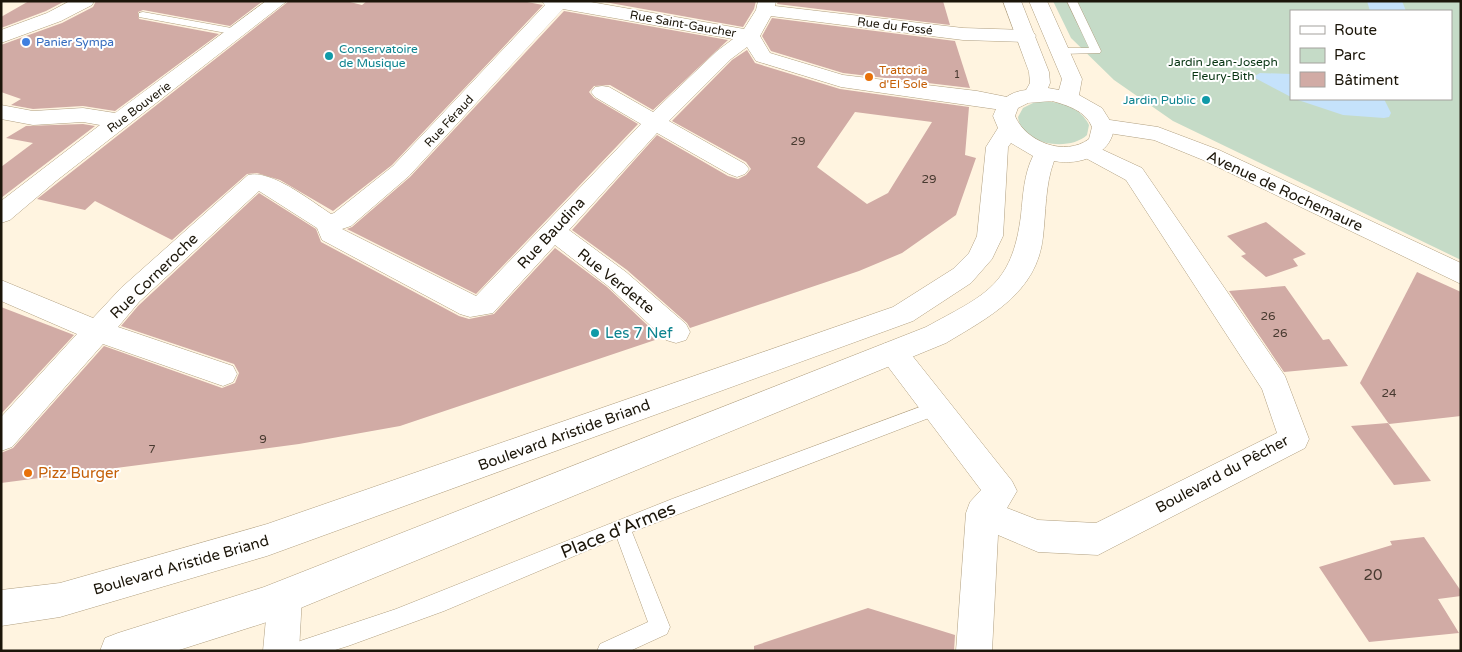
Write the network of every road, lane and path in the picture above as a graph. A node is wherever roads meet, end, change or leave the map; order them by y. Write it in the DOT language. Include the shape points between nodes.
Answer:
graph roads {
  1 [pos="57,1"];
  2 [pos="278,1"];
  3 [pos="1012,1"];
  4 [pos="1038,1"];
  5 [pos="1072,1"];
  6 [pos="554,2"];
  7 [pos="82,3"];
  8 [pos="591,5"];
  9 [pos="766,6"];
  10 [pos="143,15"];
  11 [pos="237,32"];
  12 [pos="750,36"];
  13 [pos="1026,36"];
  14 [pos="1,37"];
  15 [pos="1060,51"];
  16 [pos="602,92"];
  17 [pos="1035,94"];
  18 [pos="1068,98"];
  19 [pos="1,112"];
  20 [pos="1008,117"];
  21 [pos="120,121"];
  22 [pos="656,121"];
  23 [pos="1095,138"];
  24 [pos="1048,152"];
  25 [pos="738,169"];
  26 [pos="1,214"];
  27 [pos="328,223"];
  28 [pos="553,231"];
  29 [pos="1461,274"];
  30 [pos="1,290"];
  31 [pos="97,331"];
  32 [pos="676,332"];
  33 [pos="893,352"];
  34 [pos="223,374"];
  35 [pos="936,408"];
  36 [pos="1,438"];
  37 [pos="991,502"];
  38 [pos="622,528"];
  39 [pos="285,597"];
  40 [pos="1,608"];
  41 [pos="118,651"];
  42 [pos="281,651"];
  43 [pos="300,651"];
  44 [pos="607,651"];
  45 [pos="974,651"];
  1 -- 7 [label="street"];
  2 -- 11 [label="street, Rue Bouverie"];
  3 -- 13 [label="street"];
  4 -- 15 [label="street"];
  5 -- 15 [label="lane" via="1096,50"];
  6 -- 8 [label="street, Rue Saint-Gaucher"];
  6 -- 27 [label="street, Rue Féraud" via="401,171 342,220"];
  7 -- 14 [label="street"];
  8 -- 12 [label="street, Rue Saint-Gaucher"];
  9 -- 12 [label="street"];
  9 -- 13 [label="street, Rue du Fossé" via="963,34"];
  10 -- 11 [label="lane"];
  11 -- 21 [label="street, Rue Bouverie"];
  12 -- 20 [label="street, Rue Saint-Gaucher" via="763,57 841,81 977,98"];
  12 -- 22 [label="street, Rue Baudina" via="724,54"];
  13 -- 17 [label="street" via="1039,72 1040,83"];
  15 -- 18 [label="street" via="1072,79"];
  16 -- 22 [label="street"];
  17 -- 18 [label="street"];
  17 -- 20 [label="street" via="1019,97"];
  18 -- 23 [label="street" via="1094,113"];
  19 -- 21 [label="street" via="33,118 84,115"];
  20 -- 24 [label="street" via="1024,143"];
  20 -- 40 [label="street, Boulevard Aristide Briand" via="997,147 990,236 979,259 962,276 903,314 267,540 60,600"];
  21 -- 26 [label="street, Rue Bouverie"];
  22 -- 25 [label="street"];
  22 -- 28 [label="street, Rue Baudina"];
  23 -- 24 [label="street" via="1069,154"];
  23 -- 29 [label="street, Avenue de Rochemaure" via="1158,134 1211,155"];
  23 -- 37 [label="street, Boulevard du Pêcher" via="1134,174 1275,385 1294,439 1098,539 1038,536"];
  24 -- 33 [label="street" via="1035,184 1030,248 1016,280 991,303 936,335"];
  27 -- 28 [label="street, Rue Baudina" via="331,234 470,307 483,306"];
  27 -- 31 [label="street, Rue Corneroche" via="256,181 130,294"];
  28 -- 32 [label="street, Rue Verdette" via="617,279"];
  30 -- 31 [label="street"];
  31 -- 34 [label="street"];
  31 -- 36 [label="street, Rue Corneroche"];
  33 -- 35 [label="street"];
  33 -- 39 [label="street"];
  35 -- 37 [label="street"];
  35 -- 38 [label="lane, Place d'Armes"];
  37 -- 45 [label="street"];
  38 -- 43 [label="lane, Place d'Armes" via="367,631"];
  38 -- 44 [label="lane" via="660,627"];
  39 -- 41 [label="street"];
  39 -- 42 [label="street"];
}
